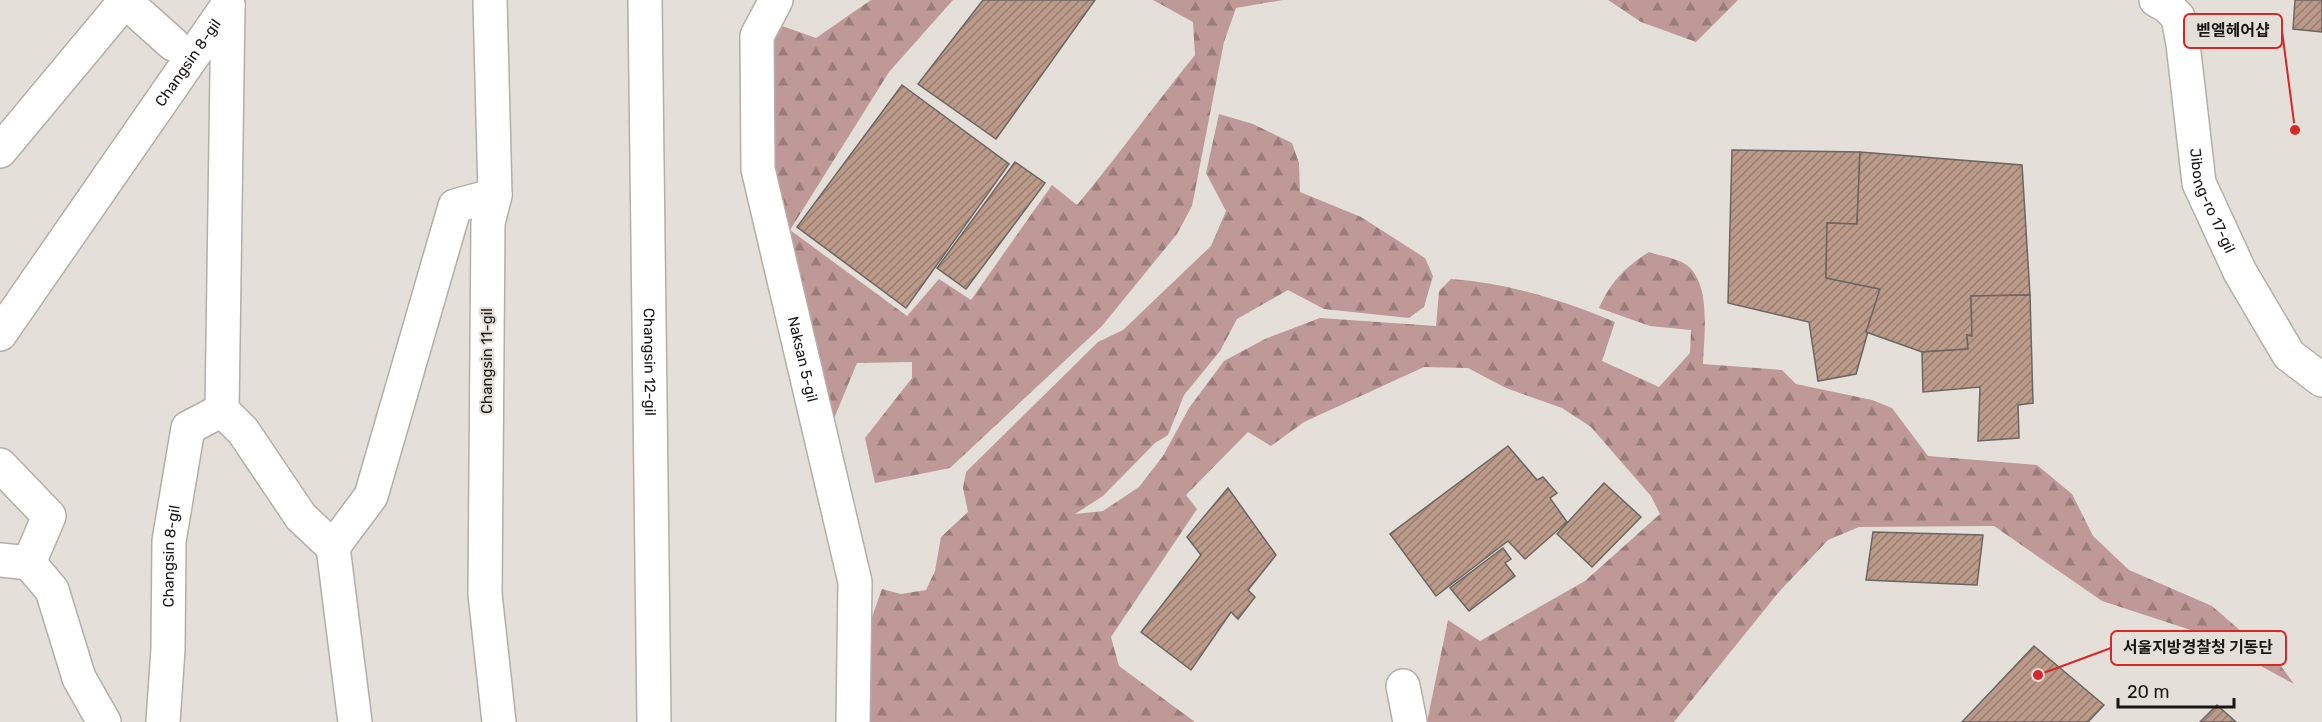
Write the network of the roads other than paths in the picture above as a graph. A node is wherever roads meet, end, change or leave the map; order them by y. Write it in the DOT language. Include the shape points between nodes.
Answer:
graph roads {
  1 [pos="490,0"];
  2 [pos="645,0"];
  3 [pos="776,0"];
  4 [pos="2156,0"];
  5 [pos="173,44"];
  6 [pos="0,152"];
  7 [pos="495,195"];
  8 [pos="0,333"];
  9 [pos="2322,380"];
  10 [pos="222,410"];
  11 [pos="0,465"];
  12 [pos="333,547"];
  13 [pos="15,562"];
  14 [pos="1403,686"];
  15 [pos="104,722"];
  16 [pos="163,722"];
  17 [pos="355,722"];
  18 [pos="499,722"];
  19 [pos="654,722"];
  20 [pos="853,722"];
  21 [pos="1410,722"];
  1 -- 7 [label="street, Changsin 11-gil"];
  2 -- 19 [label="street, Changsin 12-gil"];
  3 -- 20 [label="street, Naksan 5-gil" via="757,36 758,170 855,582"];
  4 -- 9 [label="street, Jibong-ro 17-gil" via="2178,17 2199,183 2240,272 2289,355"];
  5 -- 6 [label="street" via="125,1"];
  7 -- 12 [label="street" via="455,206 371,496"];
  7 -- 18 [label="street, Changsin 11-gil" via="489,223 485,594"];
  8 -- 10 [label="street, Changsin 8-gil" via="228,5"];
  10 -- 12 [label="street" via="243,431 301,517"];
  10 -- 16 [label="street, Changsin 8-gil" via="188,429 169,541"];
  11 -- 13 [label="street" via="49,516"];
  12 -- 17 [label="street"];
  13 -- 15 [label="street" via="52,590 79,678"];
  14 -- 21 [label="street"];
}
